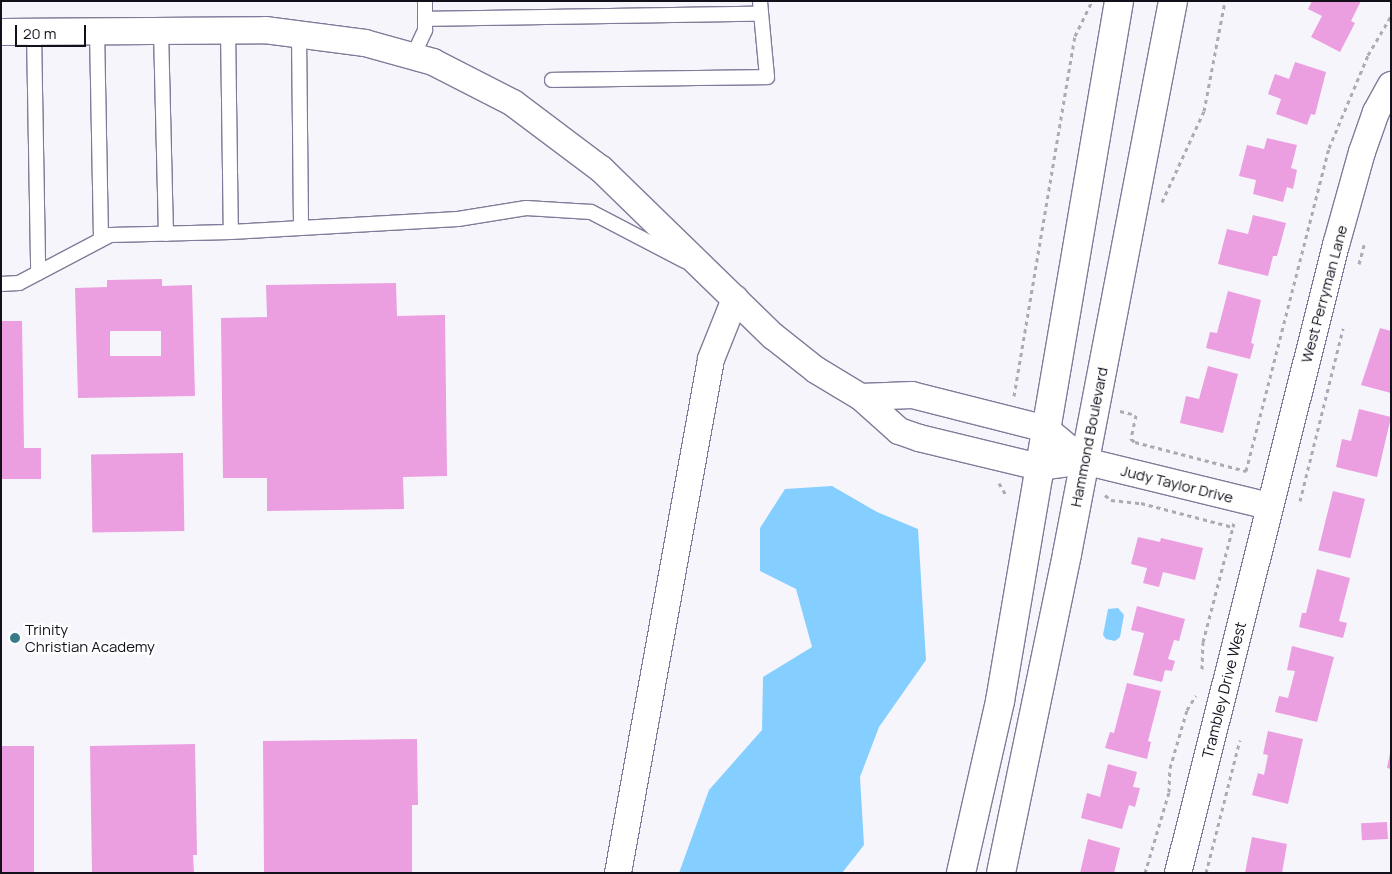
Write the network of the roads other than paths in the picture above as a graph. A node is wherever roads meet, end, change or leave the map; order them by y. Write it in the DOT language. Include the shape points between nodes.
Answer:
graph roads {
  1 [pos="425,1"];
  2 [pos="1119,1"];
  3 [pos="1174,1"];
  4 [pos="760,8"];
  5 [pos="425,20"];
  6 [pos="228,28"];
  7 [pos="97,30"];
  8 [pos="161,30"];
  9 [pos="1,32"];
  10 [pos="34,32"];
  11 [pos="299,33"];
  12 [pos="414,56"];
  13 [pos="552,80"];
  14 [pos="1391,85"];
  15 [pos="302,228"];
  16 [pos="231,232"];
  17 [pos="166,234"];
  18 [pos="101,238"];
  19 [pos="704,269"];
  20 [pos="38,272"];
  21 [pos="1,284"];
  22 [pos="735,299"];
  23 [pos="861,397"];
  24 [pos="1046,429"];
  25 [pos="1097,464"];
  26 [pos="1039,467"];
  27 [pos="1269,506"];
  28 [pos="618,873"];
  29 [pos="961,873"];
  30 [pos="1000,873"];
  31 [pos="1178,873"];
  1 -- 5 [label="lane"];
  2 -- 24 [label="street"];
  3 -- 25 [label="street, Hammond Boulevard"];
  4 -- 5 [label="lane"];
  4 -- 13 [label="lane" via="767,77"];
  5 -- 12 [label="lane" via="425,30"];
  6 -- 8 [label="street"];
  6 -- 11 [label="street"];
  6 -- 16 [label="lane"];
  7 -- 8 [label="street"];
  7 -- 10 [label="street"];
  7 -- 18 [label="lane"];
  8 -- 17 [label="lane"];
  9 -- 10 [label="street"];
  10 -- 20 [label="lane"];
  11 -- 12 [label="street" via="365,43"];
  11 -- 15 [label="lane"];
  12 -- 19 [label="street" via="433,62 513,103 601,168"];
  14 -- 27 [label="street, West Perryman Lane" via="1376,112 1362,152"];
  15 -- 16 [label="lane"];
  15 -- 19 [label="lane" via="458,219 526,208 592,212 654,247"];
  16 -- 17 [label="lane"];
  17 -- 18 [label="lane"];
  18 -- 20 [label="lane"];
  19 -- 22 [label="street"];
  20 -- 21 [label="lane" via="19,283"];
  22 -- 23 [label="street" via="772,336 816,370"];
  22 -- 28 [label="street" via="711,359"];
  23 -- 24 [label="street" via="912,395"];
  23 -- 26 [label="street" via="906,433"];
  24 -- 25 [label="street"];
  24 -- 26 [label="street"];
  25 -- 26 [label="street"];
  25 -- 27 [label="street, Judy Taylor Drive"];
  25 -- 30 [label="street, Hammond Boulevard"];
  26 -- 29 [label="street" via="1000,700"];
  27 -- 31 [label="street, Trambley Drive West"];
}
